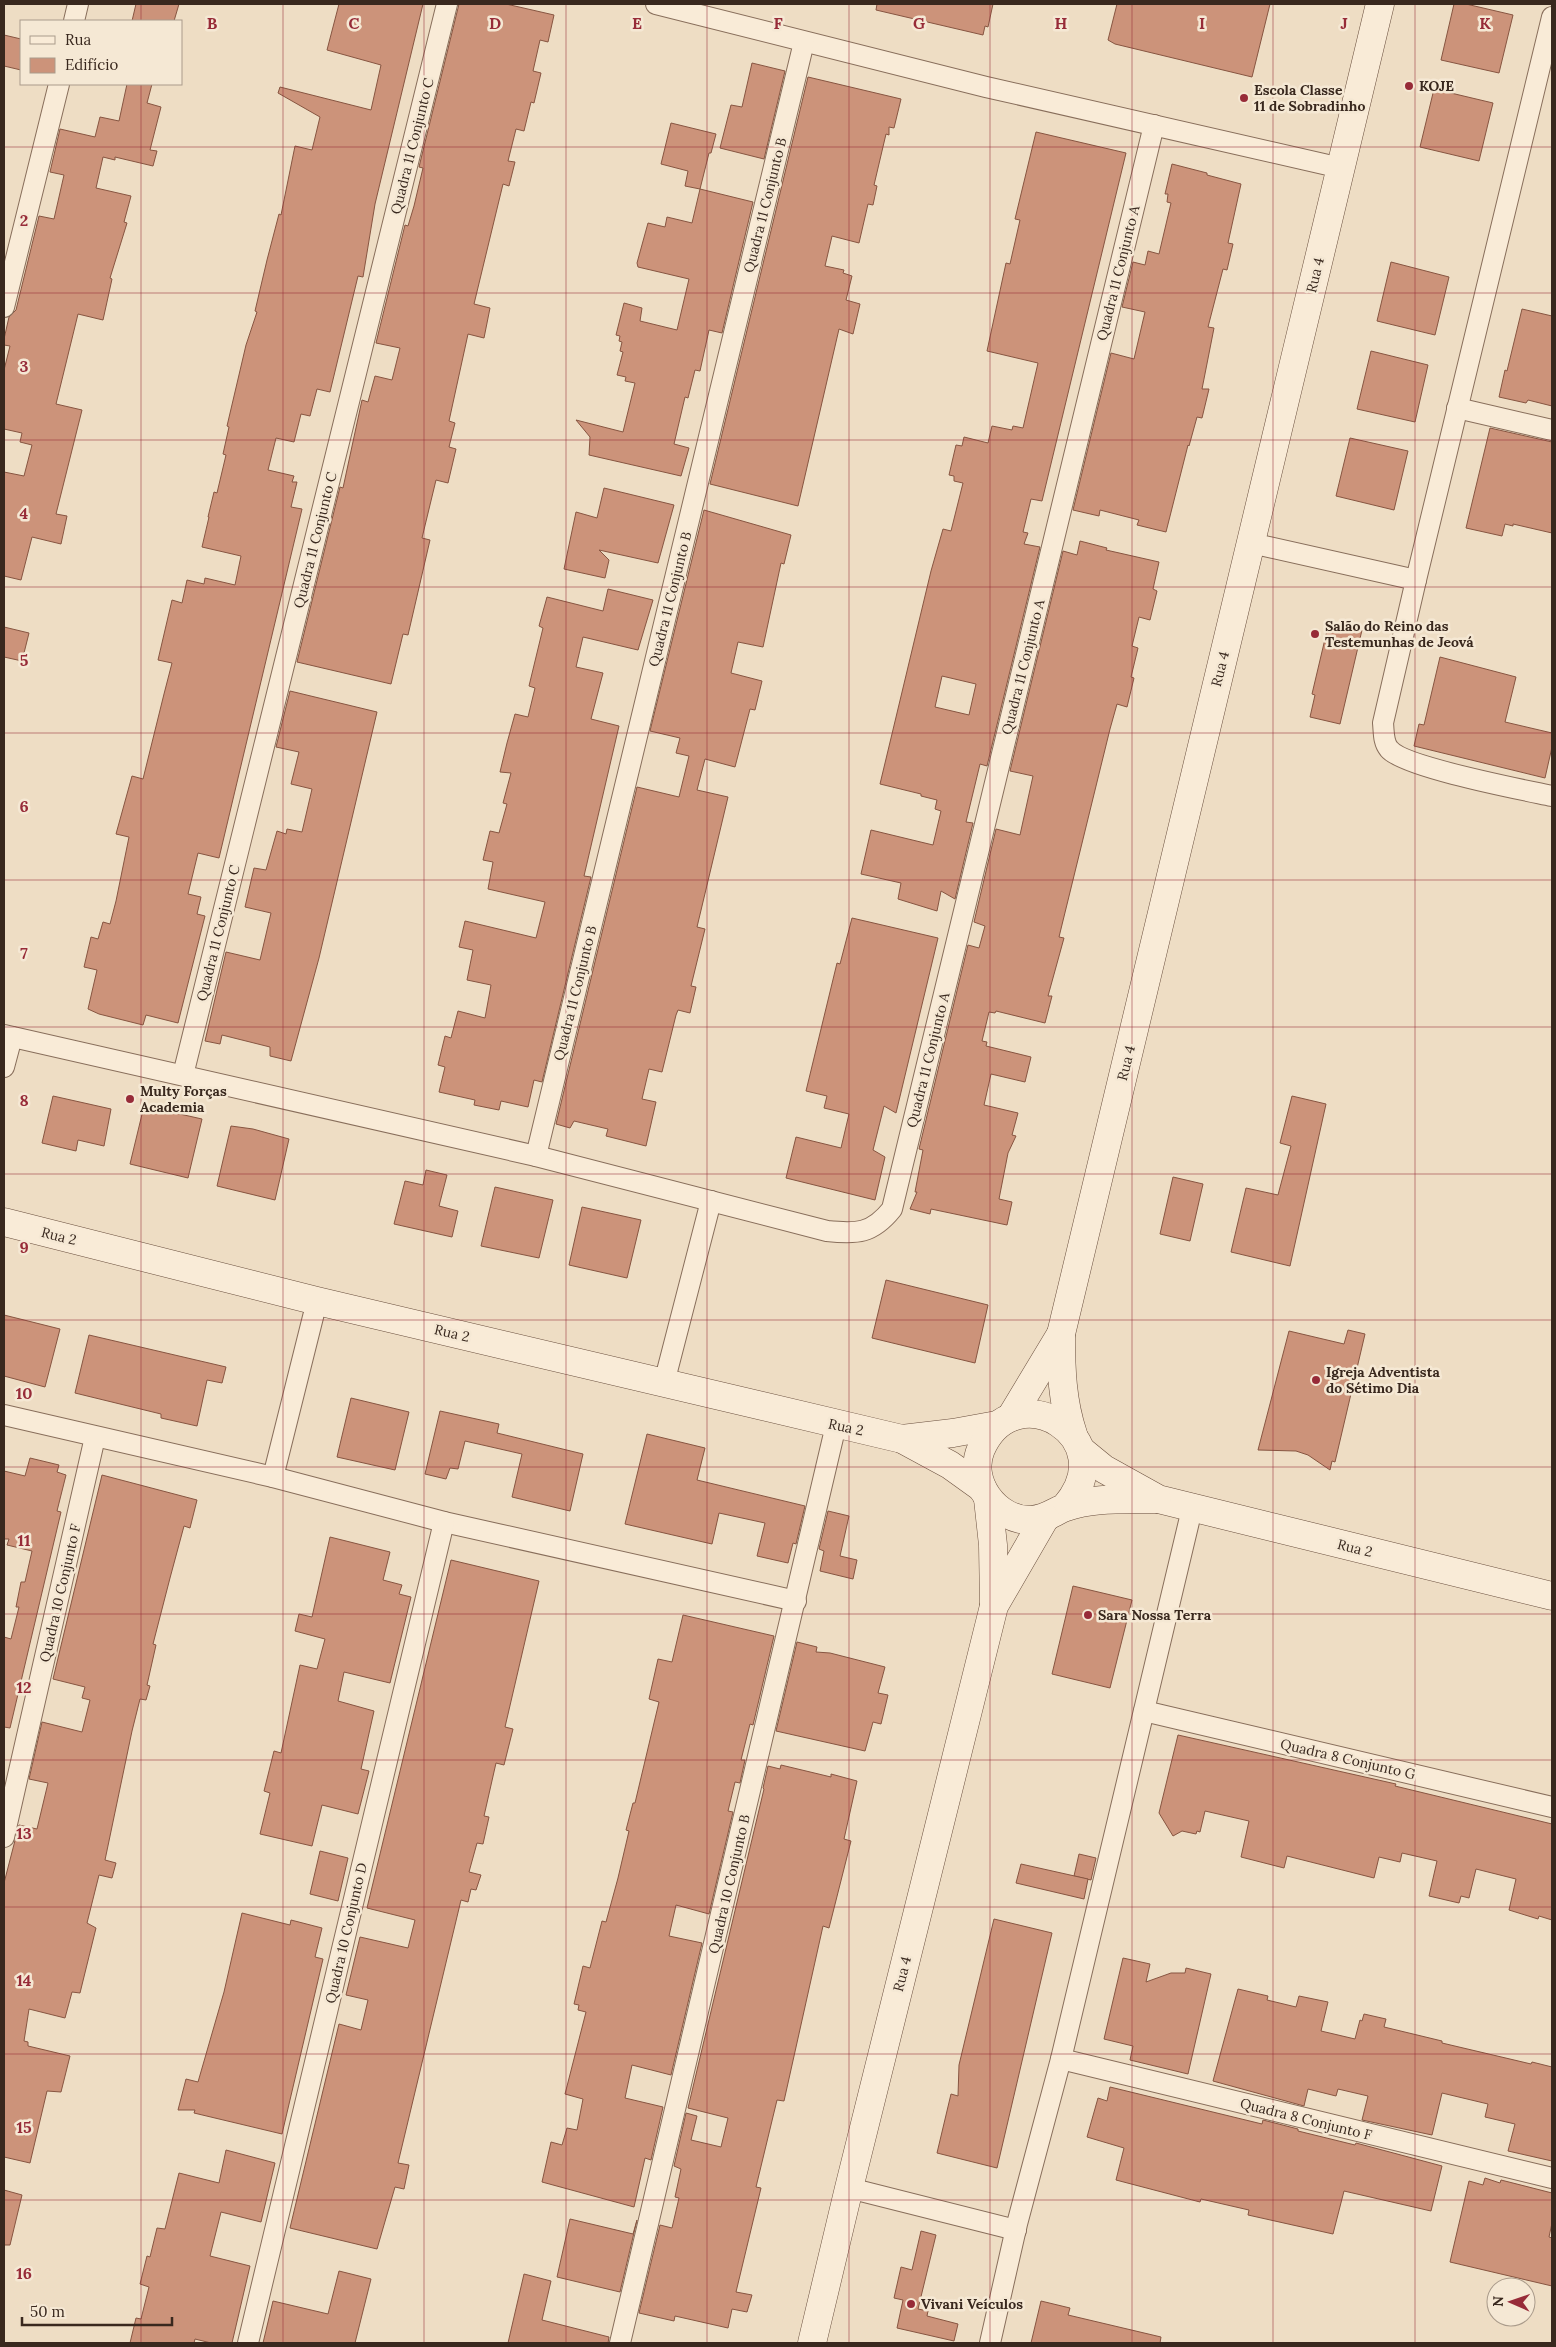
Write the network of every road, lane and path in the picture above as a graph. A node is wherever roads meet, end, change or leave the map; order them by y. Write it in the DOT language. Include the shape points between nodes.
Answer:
graph roads {
  1 [pos="78,4"];
  2 [pos="447,4"];
  3 [pos="656,4"];
  4 [pos="1380,4"];
  5 [pos="1552,17"];
  6 [pos="74,20"];
  7 [pos="804,42"];
  8 [pos="1547,55"];
  9 [pos="59,85"];
  10 [pos="1154,124"];
  11 [pos="1340,168"];
  12 [pos="4,307"];
  13 [pos="1457,408"];
  14 [pos="1552,430"];
  15 [pos="1250,543"];
  16 [pos="1416,580"];
  17 [pos="1552,796"];
  18 [pos="8,1036"];
  19 [pos="4,1068"];
  20 [pos="183,1076"];
  21 [pos="536,1156"];
  22 [pos="711,1202"];
  23 [pos="4,1222"];
  24 [pos="317,1301"];
  25 [pos="1060,1334"];
  26 [pos="664,1384"];
  27 [pos="4,1415"];
  28 [pos="1004,1421"];
  29 [pos="836,1425"];
  30 [pos="95,1437"];
  31 [pos="902,1439"];
  32 [pos="1077,1442"];
  33 [pos="274,1477"];
  34 [pos="985,1494"];
  35 [pos="1158,1499"];
  36 [pos="1192,1508"];
  37 [pos="1055,1513"];
  38 [pos="444,1522"];
  39 [pos="1552,1596"];
  40 [pos="796,1601"];
  41 [pos="994,1606"];
  42 [pos="1144,1711"];
  43 [pos="1552,1807"];
  44 [pos="4,1837"];
  45 [pos="1061,2059"];
  46 [pos="1552,2178"];
  47 [pos="849,2188"];
  48 [pos="1016,2230"];
  49 [pos="248,2343"];
  50 [pos="620,2343"];
  51 [pos="812,2343"];
  52 [pos="990,2343"];
  1 -- 6 [label="street"];
  2 -- 20 [label="street, Quadra 11 Conjunto C"];
  3 -- 7 [label="street"];
  4 -- 11 [label="street, Rua 4"];
  5 -- 8 [label="street"];
  7 -- 10 [label="street"];
  7 -- 21 [label="street, Quadra 11 Conjunto B"];
  8 -- 13 [label="street"];
  9 -- 12 [label="street"];
  10 -- 11 [label="street"];
  10 -- 22 [label="street, Quadra 11 Conjunto A" via="892,1209 882,1222 868,1230 853,1233 827,1230"];
  11 -- 15 [label="street, Rua 4"];
  13 -- 14 [label="street"];
  13 -- 16 [label="street"];
  15 -- 16 [label="street"];
  15 -- 25 [label="street, Rua 4"];
  16 -- 17 [label="street" via="1383,723 1389,750 1415,764"];
  18 -- 19 [label="street"];
  18 -- 20 [label="street"];
  20 -- 21 [label="street"];
  21 -- 22 [label="street"];
  22 -- 26 [label="street"];
  23 -- 24 [label="street, Rua 2"];
  24 -- 26 [label="street, Rua 2"];
  24 -- 33 [label="street"];
  25 -- 28 [label="street"];
  25 -- 32 [label="street" via="1062,1387 1066,1412"];
  26 -- 29 [label="street, Rua 2"];
  27 -- 30 [label="street"];
  28 -- 31 [label="street" via="953,1433"];
  28 -- 32 [label="street" via="1028,1413 1045,1415 1060,1422"];
  28 -- 34 [label="street" via="986,1438 979,1454 978,1472"];
  29 -- 31 [label="street, Rua 2"];
  29 -- 40 [label="street, Quadra 10 Conjunto B"];
  30 -- 33 [label="street"];
  30 -- 44 [label="street, Quadra 10 Conjunto F"];
  31 -- 34 [label="street" via="950,1465"];
  32 -- 35 [label="street" via="1104,1469"];
  32 -- 37 [label="street" via="1084,1466 1082,1482 1075,1496"];
  33 -- 38 [label="street"];
  34 -- 37 [label="street" via="999,1510 1014,1517 1030,1520"];
  34 -- 41 [label="street" via="993,1545"];
  35 -- 36 [label="street, Rua 2"];
  35 -- 37 [label="street" via="1103,1501"];
  36 -- 39 [label="street, Rua 2"];
  36 -- 42 [label="street"];
  37 -- 41 [label="street"];
  38 -- 40 [label="street"];
  38 -- 49 [label="street, Quadra 10 Conjunto D"];
  40 -- 50 [label="street, Quadra 10 Conjunto B"];
  41 -- 47 [label="street, Rua 4"];
  42 -- 43 [label="street, Quadra 8 Conjunto G"];
  42 -- 45 [label="street"];
  45 -- 46 [label="street, Quadra 8 Conjunto F"];
  45 -- 48 [label="street"];
  47 -- 48 [label="street"];
  47 -- 51 [label="street, Rua 4"];
  48 -- 52 [label="street"];
}
